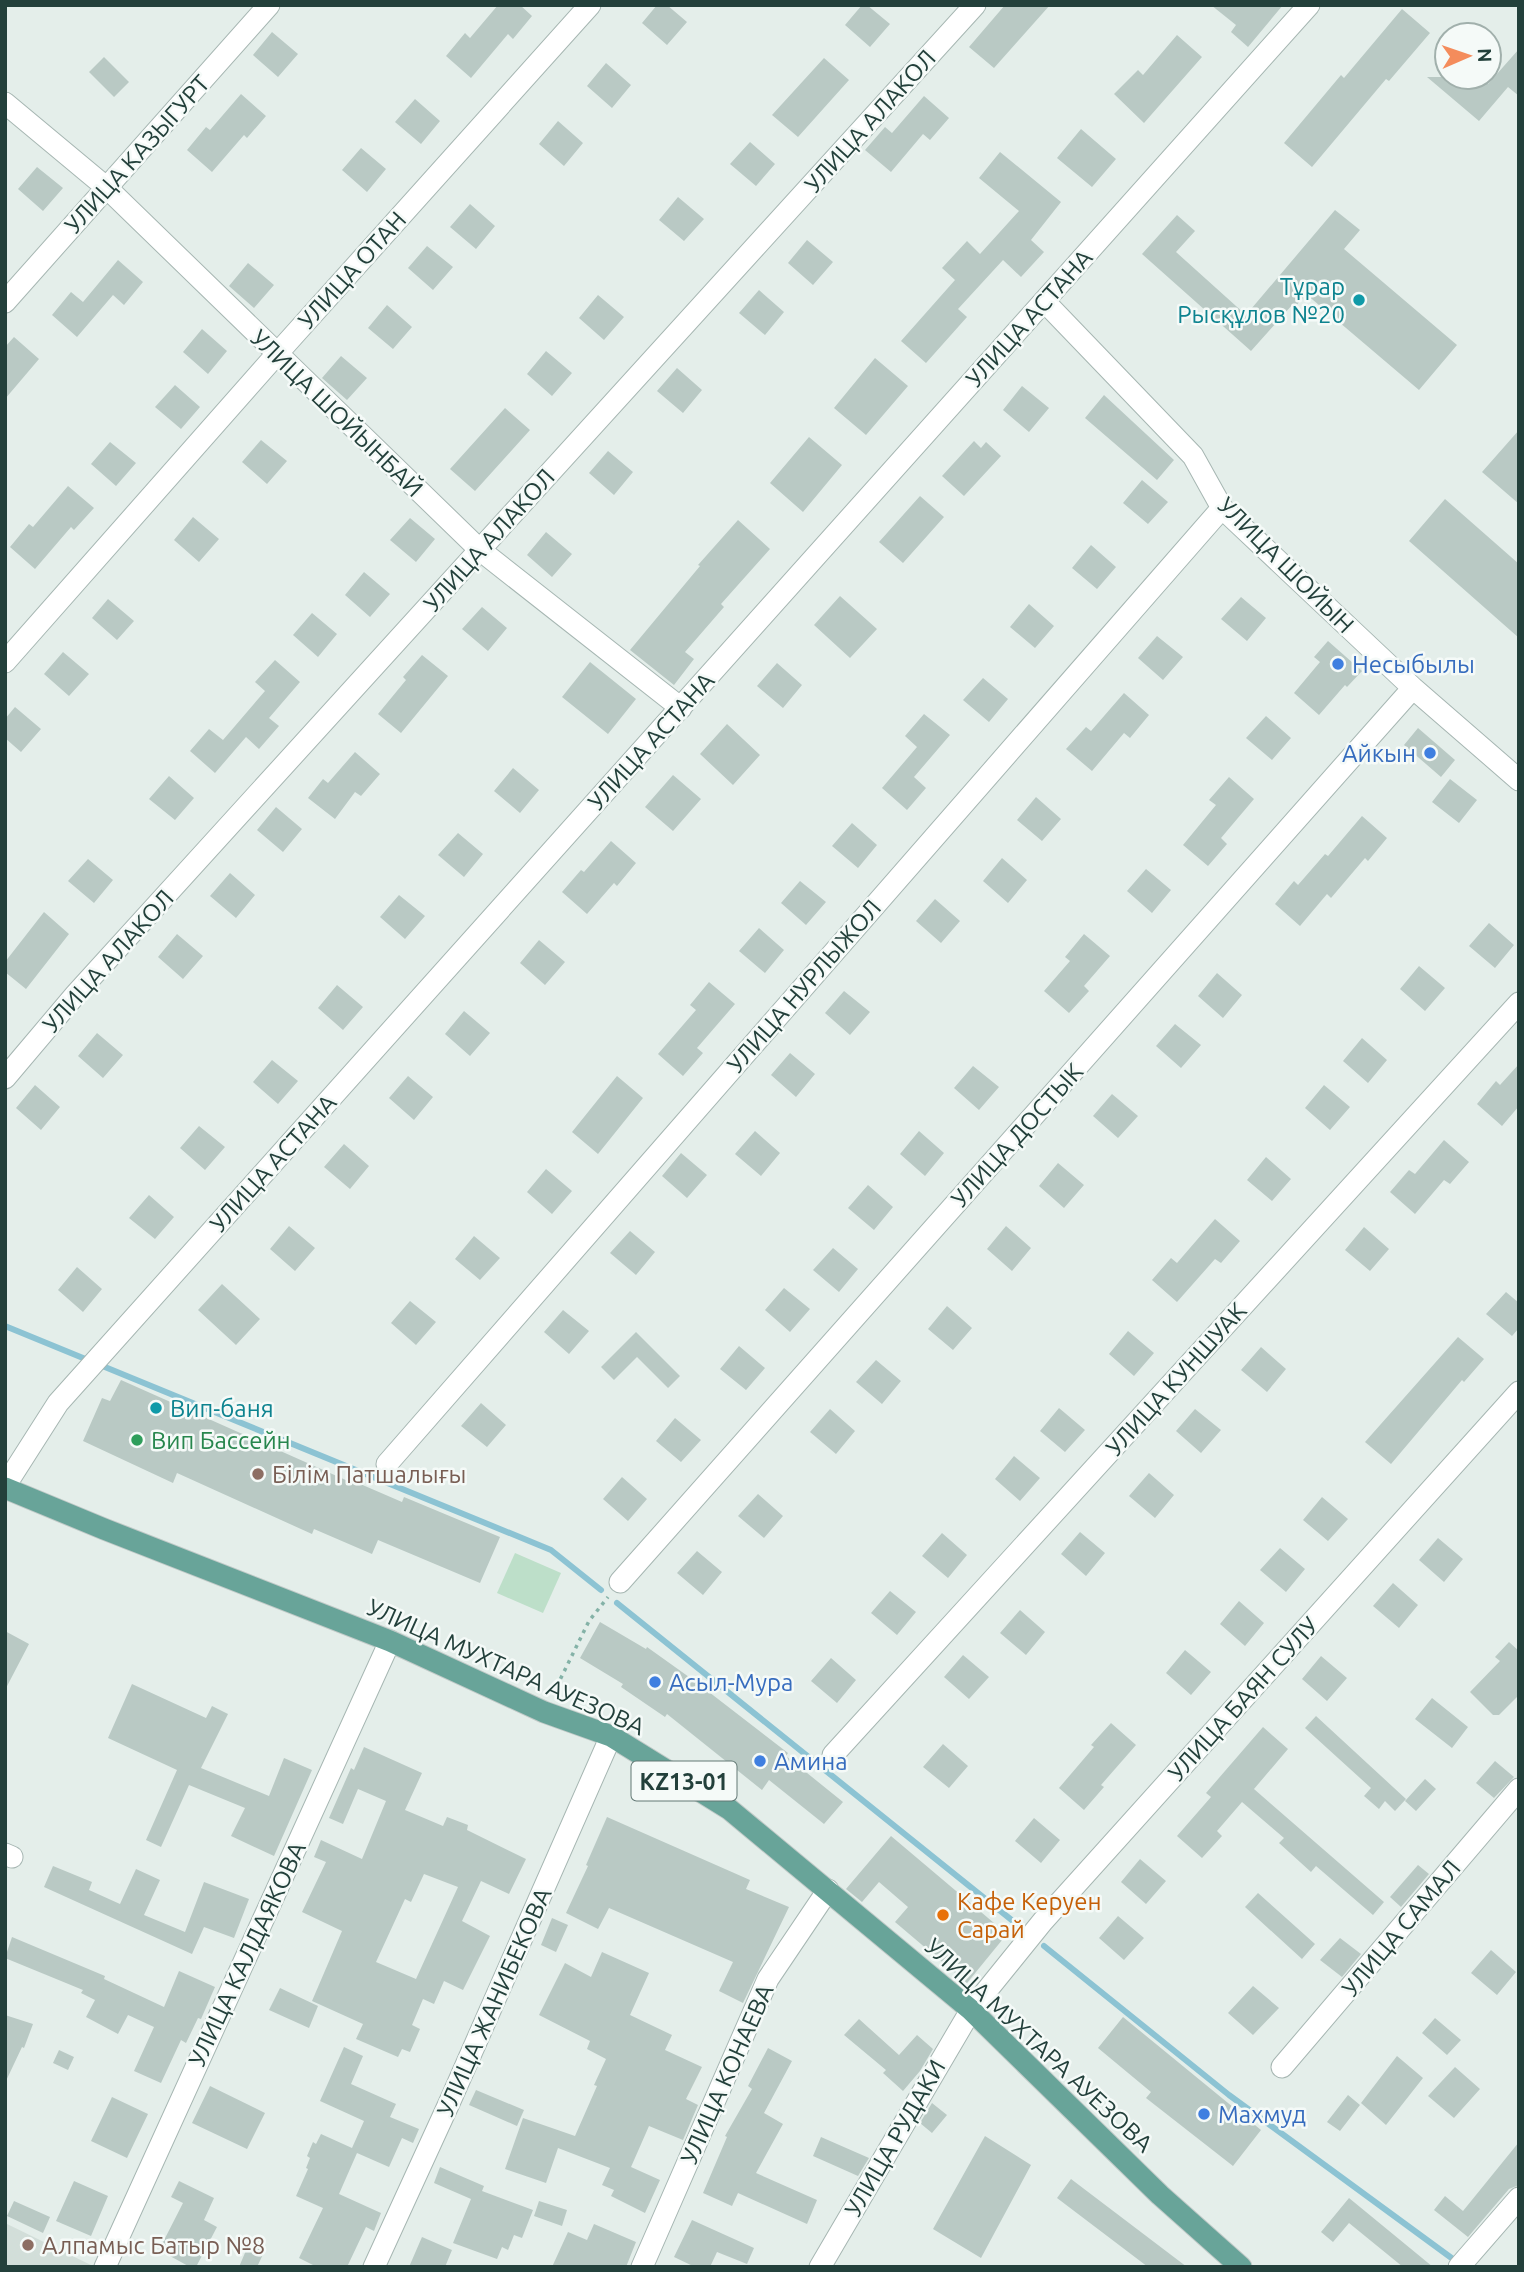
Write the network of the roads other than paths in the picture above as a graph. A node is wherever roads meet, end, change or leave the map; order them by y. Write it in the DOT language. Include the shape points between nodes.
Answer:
graph roads {
  1 [pos="269,5"];
  2 [pos="590,5"];
  3 [pos="975,5"];
  4 [pos="1308,5"];
  5 [pos="5,103"];
  6 [pos="107,188"];
  7 [pos="1044,301"];
  8 [pos="5,302"];
  9 [pos="276,355"];
  10 [pos="1222,508"];
  11 [pos="480,550"];
  12 [pos="5,662"];
  13 [pos="1413,688"];
  14 [pos="681,708"];
  15 [pos="1519,780"];
  16 [pos="1519,1003"];
  17 [pos="5,1078"];
  18 [pos="1519,1392"];
  19 [pos="387,1464"];
  20 [pos="5,1487"];
  21 [pos="620,1582"];
  22 [pos="390,1642"];
  23 [pos="611,1737"];
  24 [pos="834,1755"];
  25 [pos="1519,1789"];
  26 [pos="828,1890"];
  27 [pos="971,2010"];
  28 [pos="1283,2067"];
  29 [pos="1519,2198"];
  30 [pos="105,2267"];
  31 [pos="374,2267"];
  32 [pos="642,2267"];
  33 [pos="820,2267"];
  34 [pos="1241,2267"];
  35 [pos="1459,2267"];
  1 -- 6 [label="street, УЛИЦА КАЗЫГУРТ"];
  2 -- 9 [label="street, УЛИЦА ОТАН"];
  3 -- 11 [label="street, УЛИЦА АЛАКОЛ"];
  4 -- 7 [label="street, УЛИЦА АСТАНА"];
  5 -- 6 [label="street, УЛИЦА ШОЙЫНБАЙ"];
  6 -- 8 [label="street, УЛИЦА КАЗЫГУРТ"];
  6 -- 9 [label="street, УЛИЦА ШОЙЫНБАЙ"];
  7 -- 10 [label="street, УЛИЦА ШОЙЫН" via="1194,456"];
  7 -- 14 [label="street, УЛИЦА АСТАНА"];
  9 -- 11 [label="street, УЛИЦА ШОЙЫНБАЙ"];
  9 -- 12 [label="street, УЛИЦА ОТАН"];
  10 -- 13 [label="street, УЛИЦА ШОЙЫН"];
  10 -- 19 [label="street, УЛИЦА НУРЛЫЖОЛ"];
  11 -- 14 [label="street, УЛИЦА ШОЙЫНБАЙ"];
  11 -- 17 [label="street, УЛИЦА АЛАКОЛ"];
  13 -- 15 [label="street, УЛИЦА ШОЙЫН"];
  13 -- 21 [label="street, УЛИЦА ДОСТЫК"];
  14 -- 20 [label="street, УЛИЦА АСТАНА" via="58,1403"];
  16 -- 24 [label="street, УЛИЦА КУНШУАК"];
  18 -- 27 [label="street, УЛИЦА БАЯН СУЛУ" via="1052,1910"];
  20 -- 22 [label="main road, УЛИЦА МУХТАРА АУЕЗОВА / KZ13-01"];
  22 -- 23 [label="main road, УЛИЦА МУХТАРА АУЕЗОВА / KZ13-01"];
  22 -- 30 [label="street, УЛИЦА КАЛДАЯКОВА"];
  23 -- 26 [label="main road, УЛИЦА МУХТАРА АУЕЗОВА / KZ13-01" via="729,1810"];
  23 -- 31 [label="street, УЛИЦА ЖАНИБЕКОВА"];
  25 -- 28 [label="street, УЛИЦА САМАЛ"];
  26 -- 27 [label="main road, УЛИЦА МУХТАРА АУЕЗОВА / KZ13-01"];
  26 -- 32 [label="street, УЛИЦА КОНАЕВА" via="768,1979"];
  27 -- 33 [label="street, УЛИЦА РУДАКИ"];
  27 -- 34 [label="main road, УЛИЦА МУХТАРА АУЕЗОВА / KZ13-01" via="1160,2195"];
  29 -- 35 [label="street"];
}
